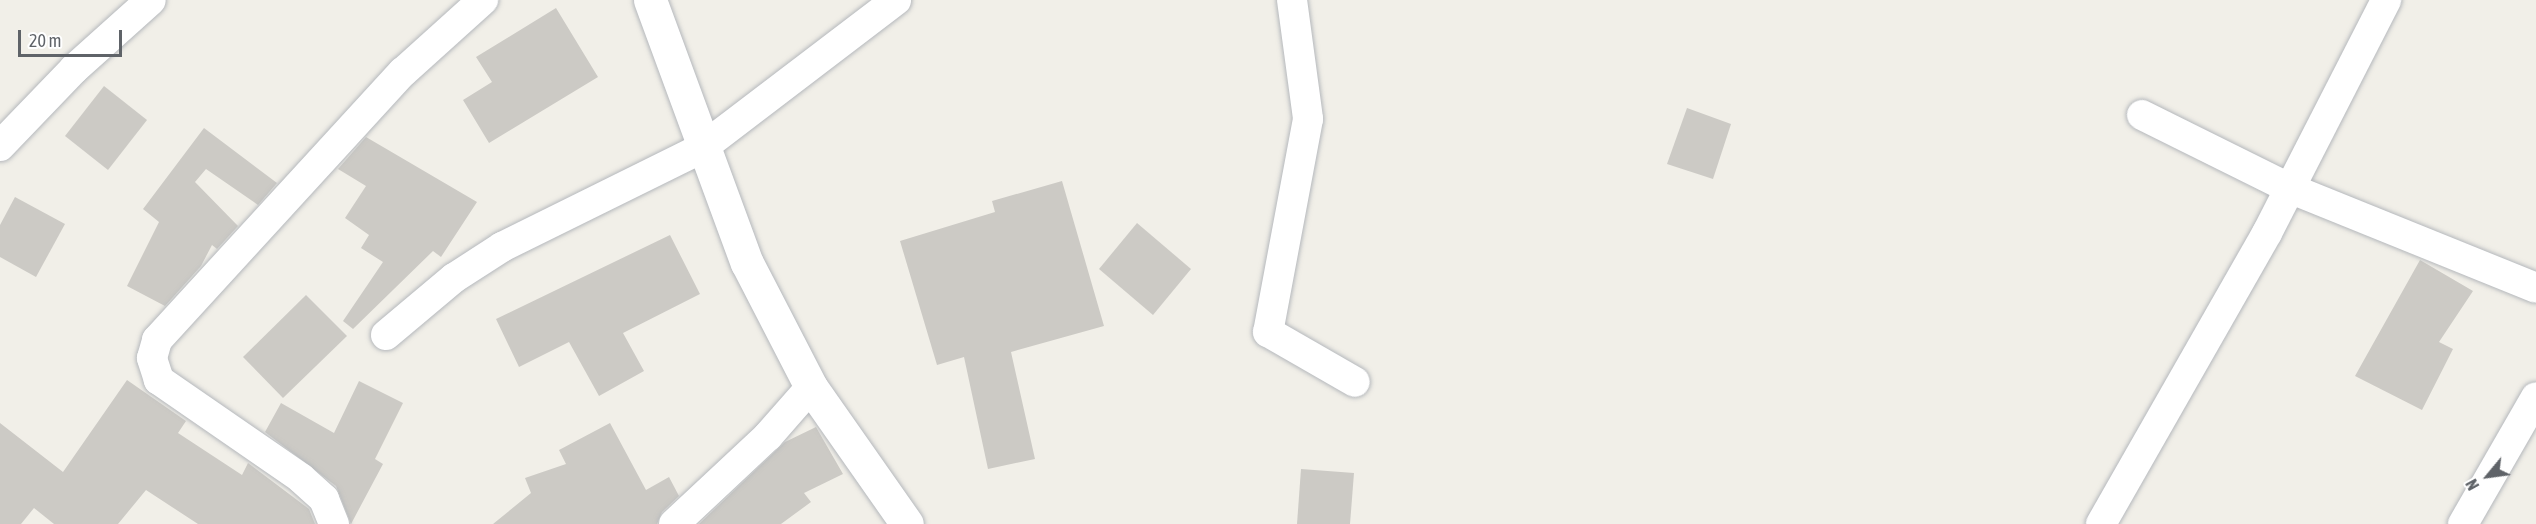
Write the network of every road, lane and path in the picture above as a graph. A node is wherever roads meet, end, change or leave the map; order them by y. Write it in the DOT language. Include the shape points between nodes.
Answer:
graph roads {
  1 [pos="151,0"];
  2 [pos="483,0"];
  3 [pos="650,0"];
  4 [pos="896,0"];
  5 [pos="1292,0"];
  6 [pos="2386,0"];
  7 [pos="2142,115"];
  8 [pos="0,146"];
  9 [pos="702,148"];
  10 [pos="2289,188"];
  11 [pos="2536,288"];
  12 [pos="386,335"];
  13 [pos="1355,382"];
  14 [pos="812,387"];
  15 [pos="2536,398"];
  16 [pos="334,524"];
  17 [pos="674,524"];
  18 [pos="907,524"];
  19 [pos="2101,524"];
  20 [pos="2463,524"];
  1 -- 8 [label="street" via="74,69"];
  2 -- 16 [label="street" via="402,72 158,340 152,358 159,380 301,478 324,499"];
  3 -- 9 [label="street"];
  4 -- 9 [label="street"];
  5 -- 13 [label="street" via="1308,119 1268,332"];
  6 -- 10 [label="street"];
  7 -- 10 [label="street"];
  9 -- 12 [label="street" via="502,247 454,279"];
  9 -- 14 [label="street" via="747,264"];
  10 -- 11 [label="street"];
  10 -- 19 [label="street"];
  14 -- 17 [label="street" via="768,436"];
  14 -- 18 [label="street"];
  15 -- 20 [label="street"];
}
